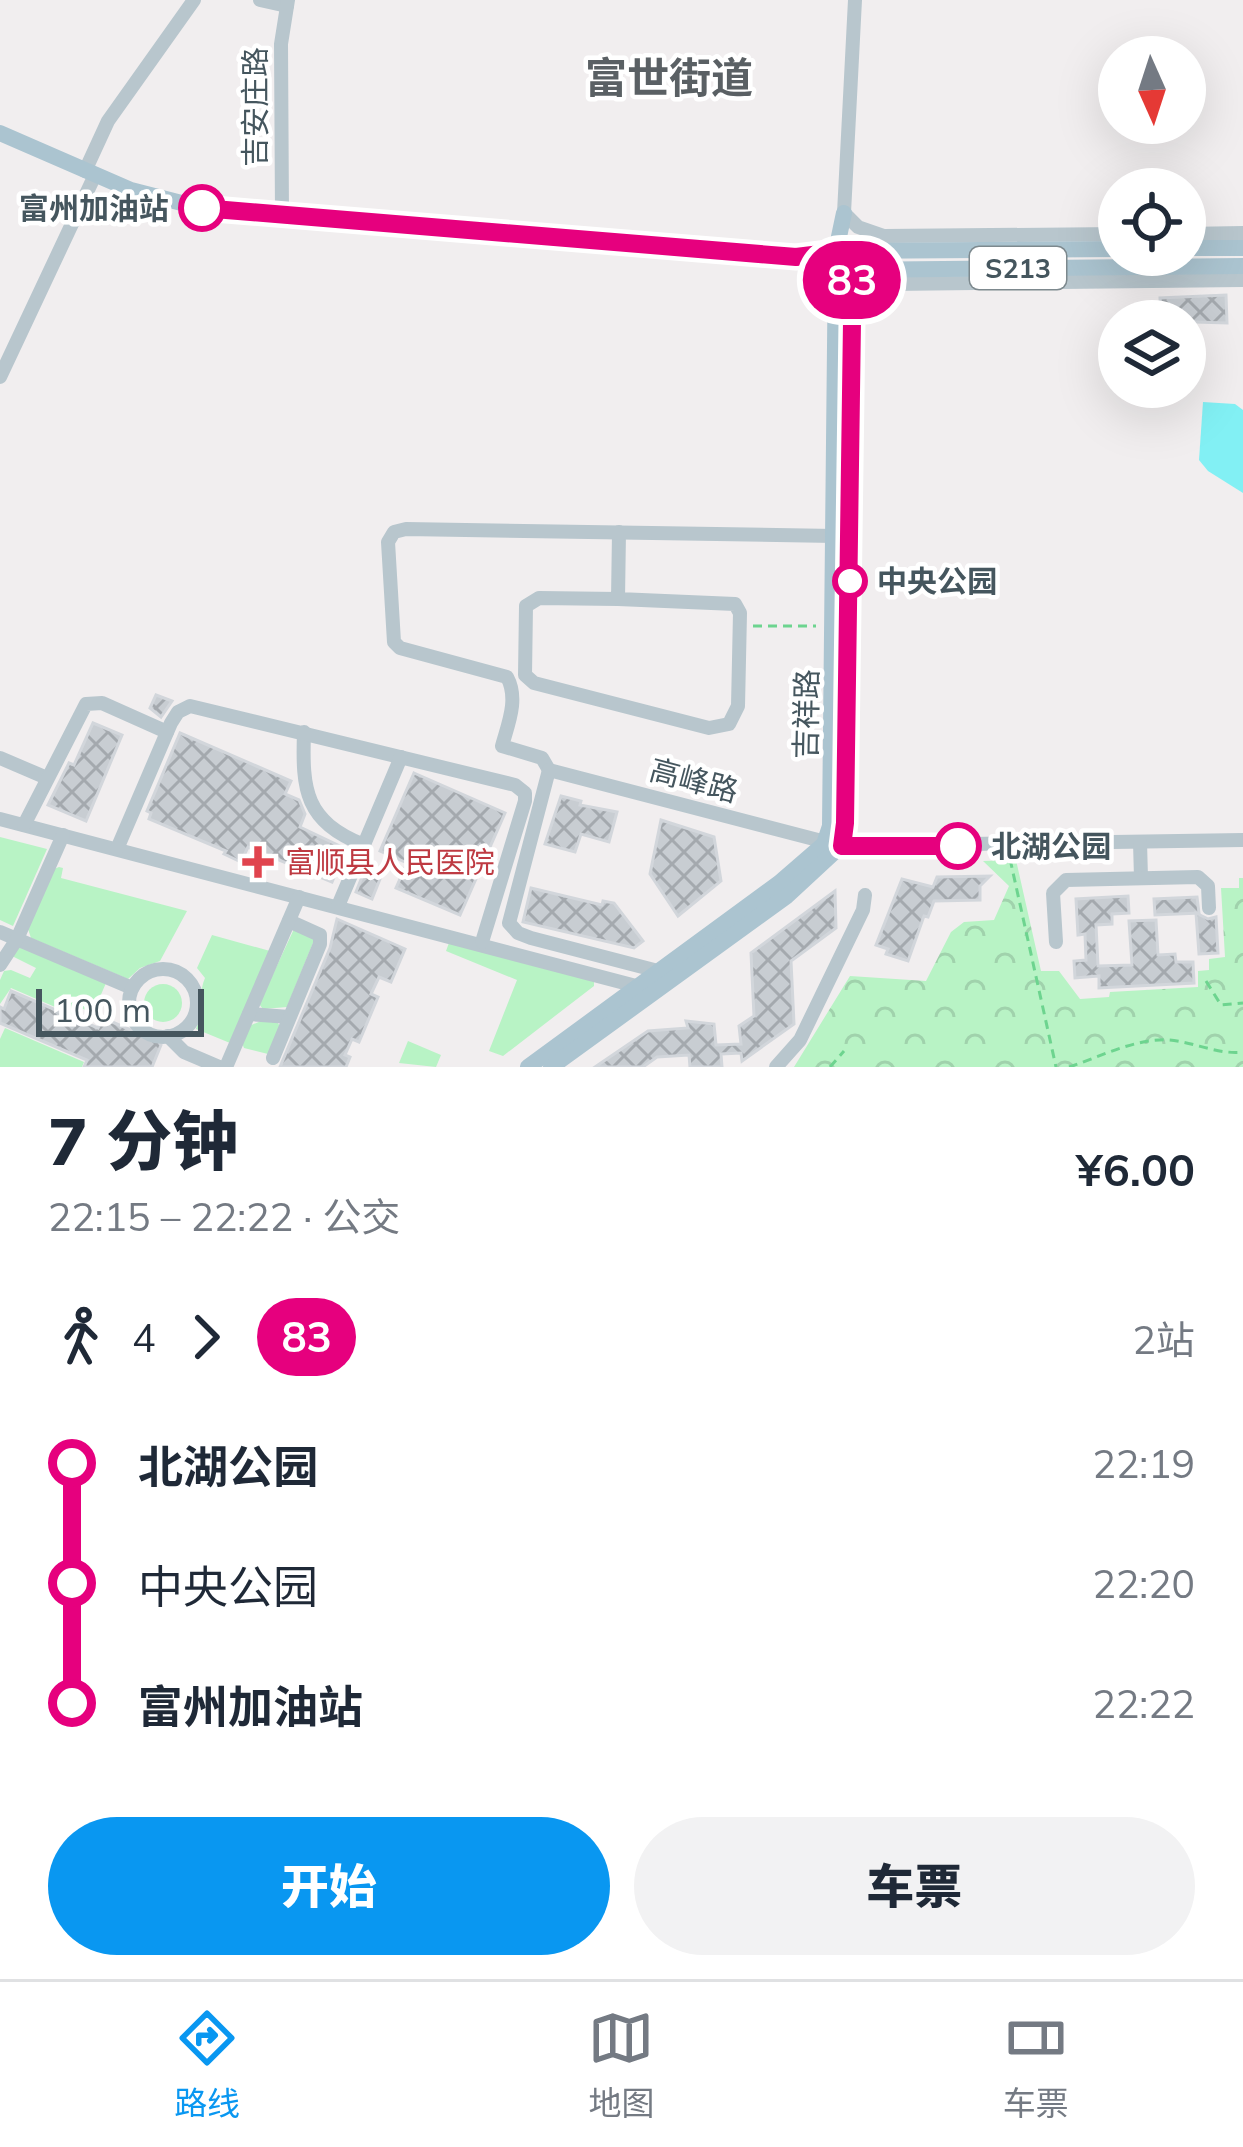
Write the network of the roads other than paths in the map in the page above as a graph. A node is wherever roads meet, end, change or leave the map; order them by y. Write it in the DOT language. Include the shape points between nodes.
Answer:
graph roads {
  1 [pos="194,0"];
  2 [pos="260,0"];
  3 [pos="855,0"];
  4 [pos="288,3"];
  5 [pos="0,133"];
  6 [pos="90,173"];
  7 [pos="844,213"];
  8 [pos="282,214"];
  9 [pos="1243,233"];
  10 [pos="1098,234"];
  11 [pos="1206,234"];
  12 [pos="884,236"];
  13 [pos="1098,248"];
  14 [pos="1206,248"];
  15 [pos="1243,248"];
  16 [pos="844,251"];
  17 [pos="796,257"];
  18 [pos="1243,266"];
  19 [pos="844,270"];
  20 [pos="1243,280"];
  21 [pos="891,284"];
  22 [pos="852,314"];
  23 [pos="0,377"];
  24 [pos="620,532"];
  25 [pos="835,536"];
  26 [pos="619,599"];
  27 [pos="167,732"];
  28 [pos="304,732"];
  29 [pos="401,757"];
  30 [pos="0,758"];
  31 [pos="549,770"];
  32 [pos="47,778"];
  33 [pos="0,819"];
  34 [pos="25,825"];
  35 [pos="63,835"];
  36 [pos="1243,840"];
  37 [pos="1140,842"];
  38 [pos="364,844"];
  39 [pos="833,845"];
  40 [pos="117,849"];
  41 [pos="1141,878"];
  42 [pos="299,896"];
  43 [pos="865,896"];
  44 [pos="338,906"];
  45 [pos="1209,908"];
  46 [pos="289,921"];
  47 [pos="0,932"];
  48 [pos="17,939"];
  49 [pos="482,942"];
  50 [pos="1056,942"];
  51 [pos="0,965"];
  52 [pos="658,971"];
  53 [pos="637,986"];
  54 [pos="132,988"];
  55 [pos="249,1014"];
  56 [pos="289,1017"];
  57 [pos="168,1036"];
  58 [pos="273,1058"];
  59 [pos="222,1067"];
  60 [pos="528,1067"];
  61 [pos="550,1067"];
  62 [pos="776,1067"];
  1 -- 6 [label="street" via="108,121"];
  2 -- 4 [label="street"];
  3 -- 7 [label="street, 吉祥路"];
  4 -- 8 [label="street, 吉安庄路"];
  5 -- 6 [label="main road, S213"];
  6 -- 8 [label="main road, S213" via="202,208"];
  6 -- 23 [label="street"];
  7 -- 12 [label="street"];
  7 -- 16 [label="main road, 吉祥路"];
  8 -- 17 [label="main road, S213"];
  9 -- 11 [label="street"];
  10 -- 12 [label="street"];
  12 -- 16 [label="street"];
  13 -- 16 [label="main road, S213"];
  14 -- 15 [label="main road"];
  16 -- 17 [label="main road, S213"];
  16 -- 19 [label="main road, 吉祥路"];
  17 -- 19 [label="main road, S213"];
  18 -- 19 [label="main road, S213"];
  19 -- 21 [label="street"];
  19 -- 22 [label="main road, 吉祥路"];
  19 -- 25 [label="main road, 吉祥路"];
  20 -- 21 [label="street"];
  21 -- 22 [label="street" via="863,297"];
  22 -- 39 [label="main road, 吉祥路" via="845,823"];
  24 -- 25 [label="street"];
  24 -- 26 [label="street"];
  24 -- 31 [label="street, 高峰路" via="406,529 389,539 394,642 507,677 512,707 502,746 542,758"];
  25 -- 39 [label="main road, 吉祥路"];
  26 -- 26 [label="street" via="738,608 737,713 724,727 528,680 529,602"];
  27 -- 28 [label="street" via="190,706"];
  27 -- 32 [label="street" via="102,703 86,704"];
  27 -- 40 [label="street"];
  28 -- 29 [label="street"];
  28 -- 38 [label="street" via="304,786 332,831"];
  29 -- 38 [label="street"];
  29 -- 49 [label="street" via="525,794"];
  30 -- 32 [label="street"];
  31 -- 39 [label="street, 高峰路"];
  31 -- 52 [label="street" via="509,923 531,938"];
  32 -- 34 [label="street"];
  33 -- 34 [label="street"];
  34 -- 35 [label="street"];
  35 -- 40 [label="street"];
  35 -- 48 [label="street"];
  36 -- 37 [label="street, 高峰路"];
  37 -- 39 [label="street, 高峰路"];
  37 -- 41 [label="street"];
  38 -- 44 [label="street"];
  39 -- 52 [label="main road"];
  39 -- 61 [label="main road" via="788,896"];
  40 -- 42 [label="street"];
  41 -- 45 [label="street" via="1202,879"];
  41 -- 50 [label="street" via="1060,883 1053,893"];
  42 -- 44 [label="street"];
  42 -- 46 [label="street"];
  43 -- 62 [label="street" via="800,1040"];
  44 -- 49 [label="street"];
  46 -- 55 [label="street"];
  46 -- 56 [label="street" via="320,935"];
  47 -- 48 [label="street"];
  48 -- 51 [label="street"];
  48 -- 54 [label="street"];
  49 -- 53 [label="street"];
  52 -- 53 [label="main road"];
  53 -- 60 [label="main road"];
  54 -- 57 [label="street" via="135,1022"];
  54 -- 57 [label="street" via="157,969 191,983 196,1012"];
  55 -- 56 [label="street"];
  55 -- 59 [label="street"];
  56 -- 58 [label="street"];
  57 -- 59 [label="street"];
}
